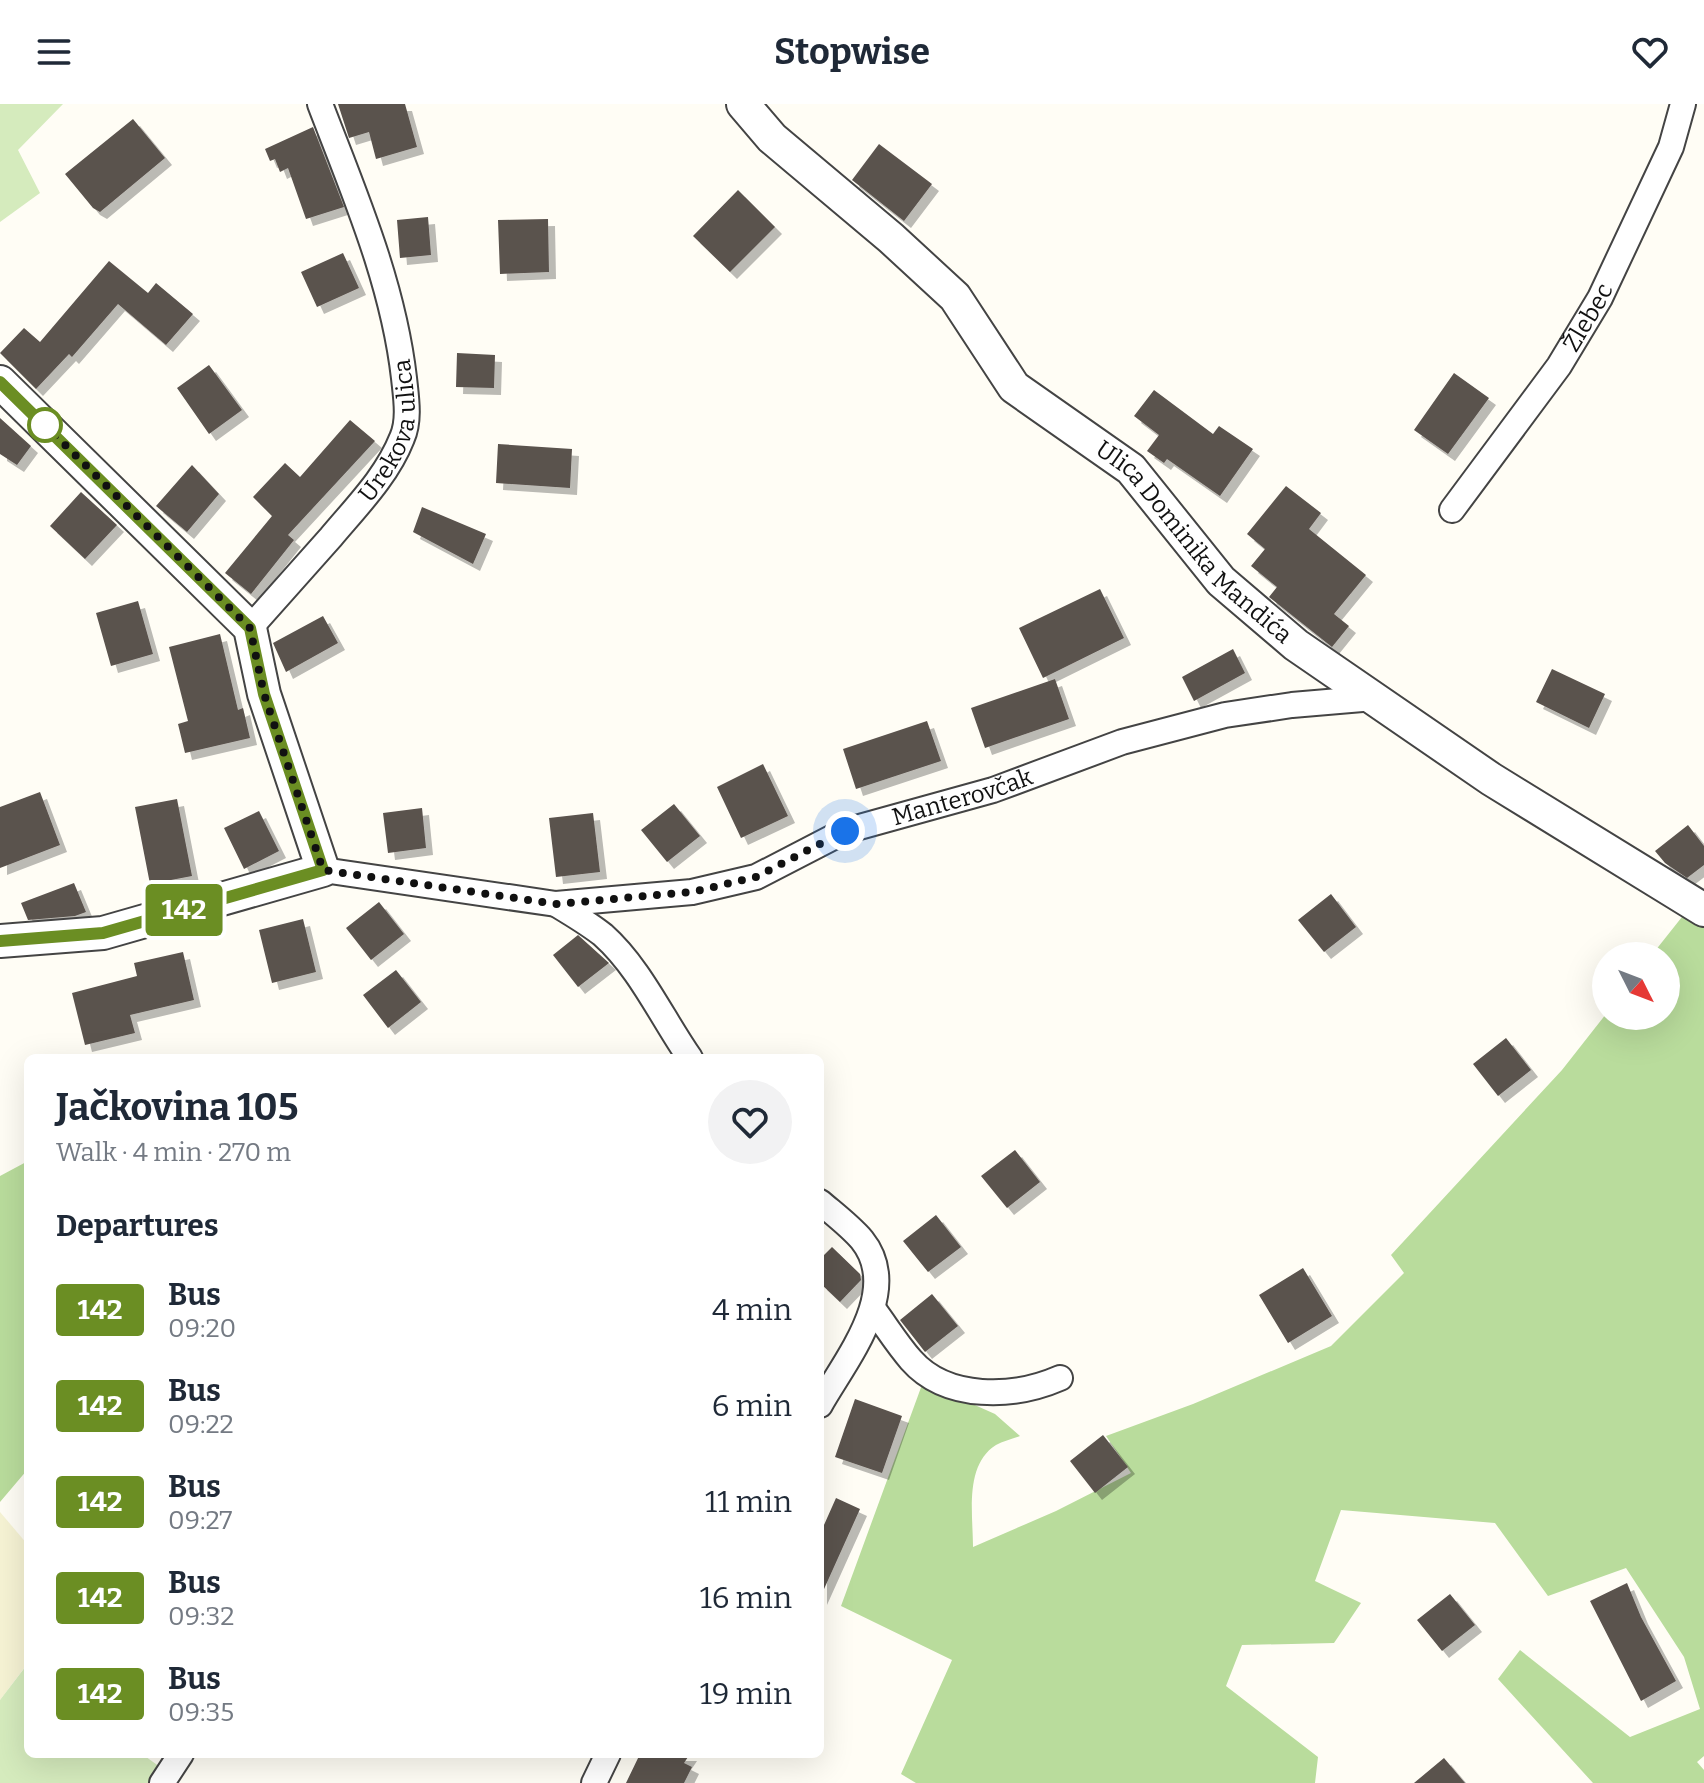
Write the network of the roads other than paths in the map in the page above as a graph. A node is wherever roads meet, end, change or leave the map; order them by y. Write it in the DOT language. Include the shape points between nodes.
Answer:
graph roads {
  1 [pos="320,104"];
  2 [pos="743,104"];
  3 [pos="1683,104"];
  4 [pos="0,382"];
  5 [pos="1452,510"];
  6 [pos="250,628"];
  7 [pos="1374,698"];
  8 [pos="323,870"];
  9 [pos="556,904"];
  10 [pos="1704,910"];
  11 [pos="0,941"];
  12 [pos="687,1054"];
  13 [pos="824,1206"];
  14 [pos="874,1310"];
  15 [pos="1060,1378"];
  16 [pos="824,1398"];
  17 [pos="178,1758"];
  18 [pos="606,1758"];
  19 [pos="162,1783"];
  20 [pos="594,1783"];
  1 -- 6 [label="street, Urekova ulica" via="386,285 402,359 404,434 366,497"];
  2 -- 7 [label="street, Ulica Dominika Mandića" via="772,138 955,297 1014,387 1131,469 1221,581 1296,645"];
  3 -- 5 [label="street, Žlebec" via="1671,147 1600,298 1559,366"];
  4 -- 6 [label="street"];
  6 -- 8 [label="street" via="264,694"];
  7 -- 9 [label="street, Manterovčak" via="1225,715 1122,742 993,790 845,831 756,877 692,892"];
  7 -- 10 [label="street, Ulica Dominika Mandića" via="1491,779"];
  8 -- 9 [label="street"];
  8 -- 11 [label="street" via="103,933"];
  9 -- 12 [label="street" via="605,937 635,972"];
  13 -- 14 [label="street" via="870,1253 876,1269"];
  14 -- 15 [label="street" via="912,1361 944,1383 1018,1392"];
  14 -- 16 [label="street"];
  17 -- 19 [label="street"];
  18 -- 20 [label="street"];
}
